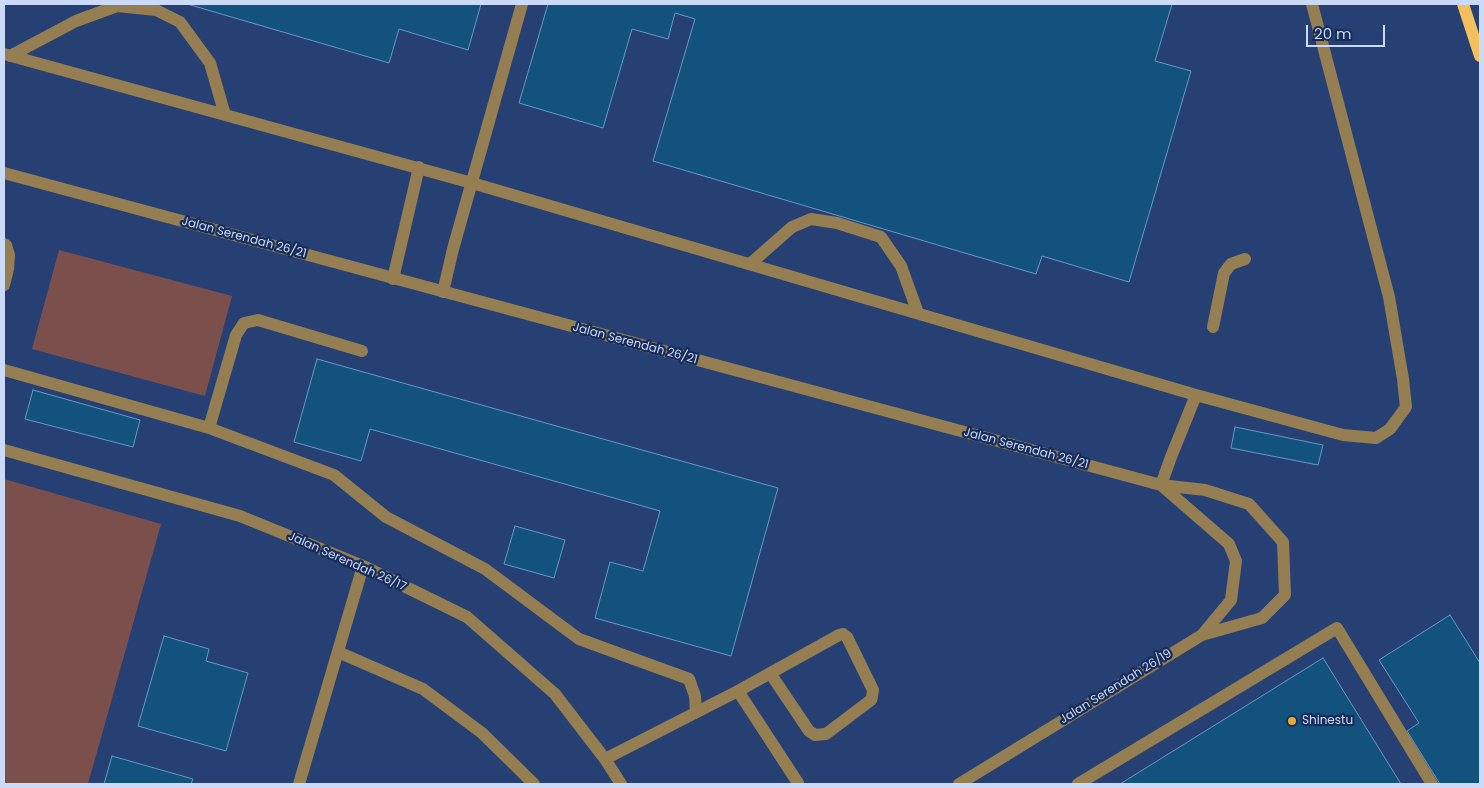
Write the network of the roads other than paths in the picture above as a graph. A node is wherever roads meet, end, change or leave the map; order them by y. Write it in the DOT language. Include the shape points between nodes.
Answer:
graph roads {
  1 [pos="522,4"];
  2 [pos="1312,4"];
  3 [pos="1463,4"];
  4 [pos="7,55"];
  5 [pos="1480,56"];
  6 [pos="225,115"];
  7 [pos="419,167"];
  8 [pos="4,173"];
  9 [pos="472,182"];
  10 [pos="4,244"];
  11 [pos="1245,259"];
  12 [pos="750,264"];
  13 [pos="393,279"];
  14 [pos="4,285"];
  15 [pos="443,292"];
  16 [pos="918,313"];
  17 [pos="1213,327"];
  18 [pos="362,351"];
  19 [pos="4,370"];
  20 [pos="1196,395"];
  21 [pos="209,428"];
  22 [pos="4,450"];
  23 [pos="1161,485"];
  24 [pos="1236,561"];
  25 [pos="363,566"];
  26 [pos="1202,635"];
  27 [pos="338,652"];
  28 [pos="770,674"];
  29 [pos="738,691"];
  30 [pos="696,712"];
  31 [pos="605,759"];
  32 [pos="798,783"];
  33 [pos="299,784"];
  34 [pos="534,784"];
  35 [pos="621,784"];
  36 [pos="959,784"];
  37 [pos="1078,784"];
  38 [pos="1432,784"];
  1 -- 9 [label="street"];
  2 -- 20 [label="street" via="1389,297 1406,407 1390,428 1376,438 1343,435"];
  3 -- 5 [label="main road"];
  4 -- 6 [label="street"];
  4 -- 6 [label="street" via="76,21 117,6 156,10 180,22 210,63"];
  6 -- 7 [label="street"];
  7 -- 9 [label="street"];
  7 -- 13 [label="street"];
  8 -- 13 [label="street, Jalan Serendah 26/21"];
  9 -- 12 [label="street"];
  9 -- 15 [label="street"];
  10 -- 14 [label="street" via="9,255"];
  11 -- 17 [label="street" via="1231,264 1224,273"];
  12 -- 16 [label="street"];
  12 -- 16 [label="street" via="792,227 810,219 837,223 881,237 901,266"];
  13 -- 15 [label="street, Jalan Serendah 26/21"];
  15 -- 23 [label="street, Jalan Serendah 26/21"];
  16 -- 20 [label="street"];
  18 -- 21 [label="street" via="258,320 244,323 236,335"];
  19 -- 21 [label="street"];
  20 -- 23 [label="street"];
  21 -- 30 [label="street" via="334,475 386,517 485,569 579,639 689,680"];
  22 -- 25 [label="street, Jalan Serendah 26/17" via="240,516"];
  23 -- 24 [label="street, Jalan Serendah 26/21" via="1229,544"];
  23 -- 26 [label="street" via="1204,490 1249,504 1282,542 1285,595 1262,618"];
  24 -- 26 [label="street, Jalan Serendah 26/19" via="1231,600"];
  25 -- 27 [label="street"];
  25 -- 31 [label="street, Jalan Serendah 26/17" via="467,617 555,694"];
  26 -- 36 [label="street, Jalan Serendah 26/19"];
  27 -- 33 [label="street"];
  27 -- 34 [label="street" via="424,689 482,733"];
  28 -- 28 [label="street" via="844,634 873,690 872,697 826,734 815,735"];
  28 -- 29 [label="street"];
  29 -- 30 [label="street"];
  29 -- 32 [label="street"];
  30 -- 31 [label="street"];
  31 -- 35 [label="street, Jalan Serendah 26/17"];
  37 -- 38 [label="street" via="1337,628"];
}
